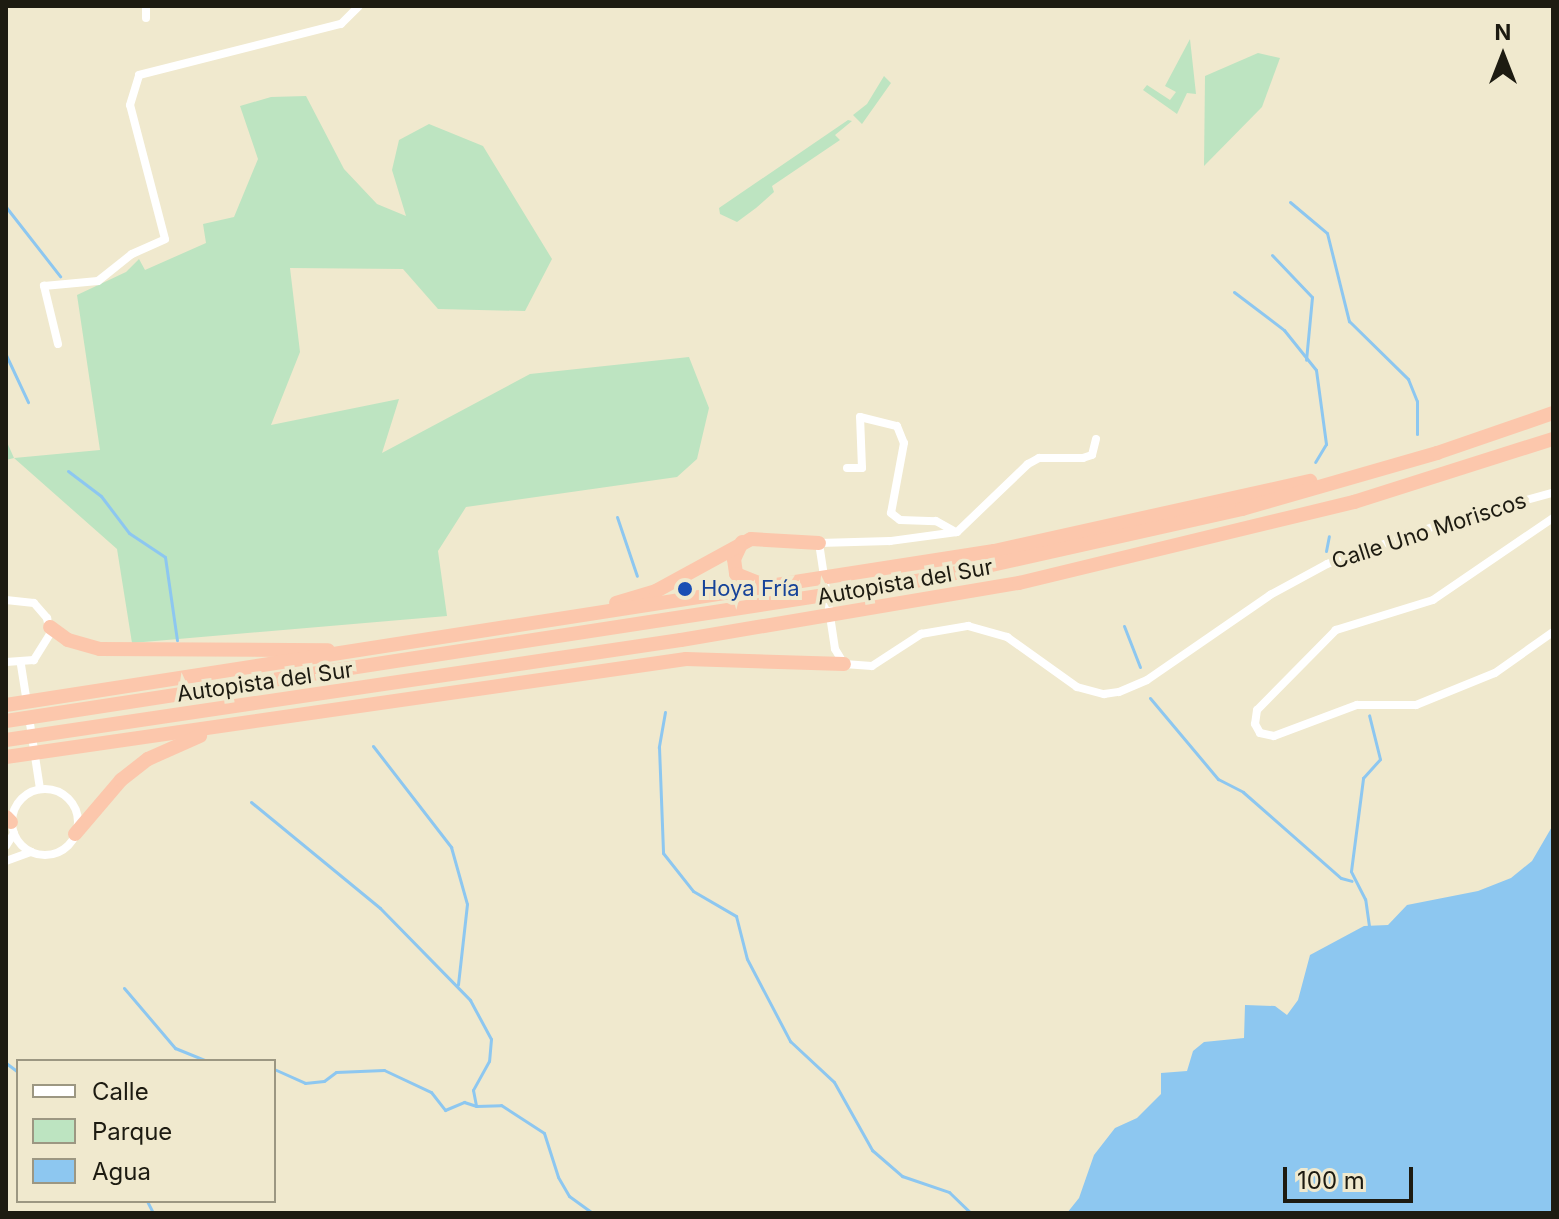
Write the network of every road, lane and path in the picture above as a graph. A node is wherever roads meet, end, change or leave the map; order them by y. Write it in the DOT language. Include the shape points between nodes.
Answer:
graph roads {
  1 [pos="146,6"];
  2 [pos="359,6"];
  3 [pos="146,18"];
  4 [pos="58,344"];
  5 [pos="1553,413"];
  6 [pos="1096,439"];
  7 [pos="1553,439"];
  8 [pos="1437,453"];
  9 [pos="847,468"];
  10 [pos="1552,492"];
  11 [pos="1553,502"];
  12 [pos="1550,517"];
  13 [pos="957,532"];
  14 [pos="742,542"];
  15 [pos="819,547"];
  16 [pos="804,583"];
  17 [pos="6,600"];
  18 [pos="575,616"];
  19 [pos="50,627"];
  20 [pos="1553,632"];
  21 [pos="384,648"];
  22 [pos="6,662"];
  23 [pos="844,664"];
  24 [pos="21,665"];
  25 [pos="509,666"];
  26 [pos="381,702"];
  27 [pos="6,705"];
  28 [pos="282,717"];
  29 [pos="6,721"];
  30 [pos="6,740"];
  31 [pos="6,757"];
  32 [pos="40,789"];
  33 [pos="10,824"];
  34 [pos="75,834"];
  35 [pos="6,846"];
  36 [pos="31,852"];
  37 [pos="6,861"];
  1 -- 3 [label="street"];
  2 -- 4 [label="street" via="341,24 139,75 130,105 166,235 98,281 44,286"];
  5 -- 8 [label="highway, Autopista del Sur"];
  6 -- 13 [label="street" via="1092,455 1039,458 1028,464"];
  7 -- 25 [label="highway, Autopista del Sur" via="1354,502 1124,560 893,606"];
  8 -- 16 [label="highway" via="994,551"];
  8 -- 29 [label="highway, Autopista del Sur" via="1151,532 929,579"];
  9 -- 13 [label="street" via="862,468 860,417 897,426 904,443 891,513 900,520 936,521"];
  10 -- 11 [label="street"];
  10 -- 23 [label="street, Calle Uno Moriscos" via="1327,564 1270,595 1155,676 1119,692 1077,687 1007,637 968,626 921,634 872,666"];
  12 -- 20 [label="street" via="1433,600 1336,630 1257,710 1255,724 1260,733 1274,736 1357,705 1416,705 1495,673"];
  13 -- 15 [label="street"];
  14 -- 15 [label="highway" via="770,537"];
  14 -- 16 [label="highway" via="733,566 741,580 759,585"];
  14 -- 18 [label="highway" via="656,591"];
  15 -- 23 [label="street" via="835,649"];
  16 -- 18 [label="highway"];
  17 -- 19 [label="street" via="34,603"];
  18 -- 21 [label="highway"];
  19 -- 21 [label="highway" via="68,640 100,649"];
  19 -- 24 [label="street" via="43,652"];
  21 -- 27 [label="highway"];
  22 -- 24 [label="street"];
  23 -- 26 [label="highway" via="686,659"];
  24 -- 32 [label="street"];
  25 -- 26 [label="highway"];
  25 -- 30 [label="highway, Autopista del Sur"];
  26 -- 28 [label="highway"];
  28 -- 31 [label="highway"];
  28 -- 34 [label="highway" via="188,738 148,759 121,780"];
  32 -- 33 [label="street" via="19,801"];
  32 -- 34 [label="street" via="57,791 73,804"];
  33 -- 35 [label="street"];
  33 -- 36 [label="street"];
  34 -- 36 [label="street" via="59,851"];
  36 -- 37 [label="street"];
}
